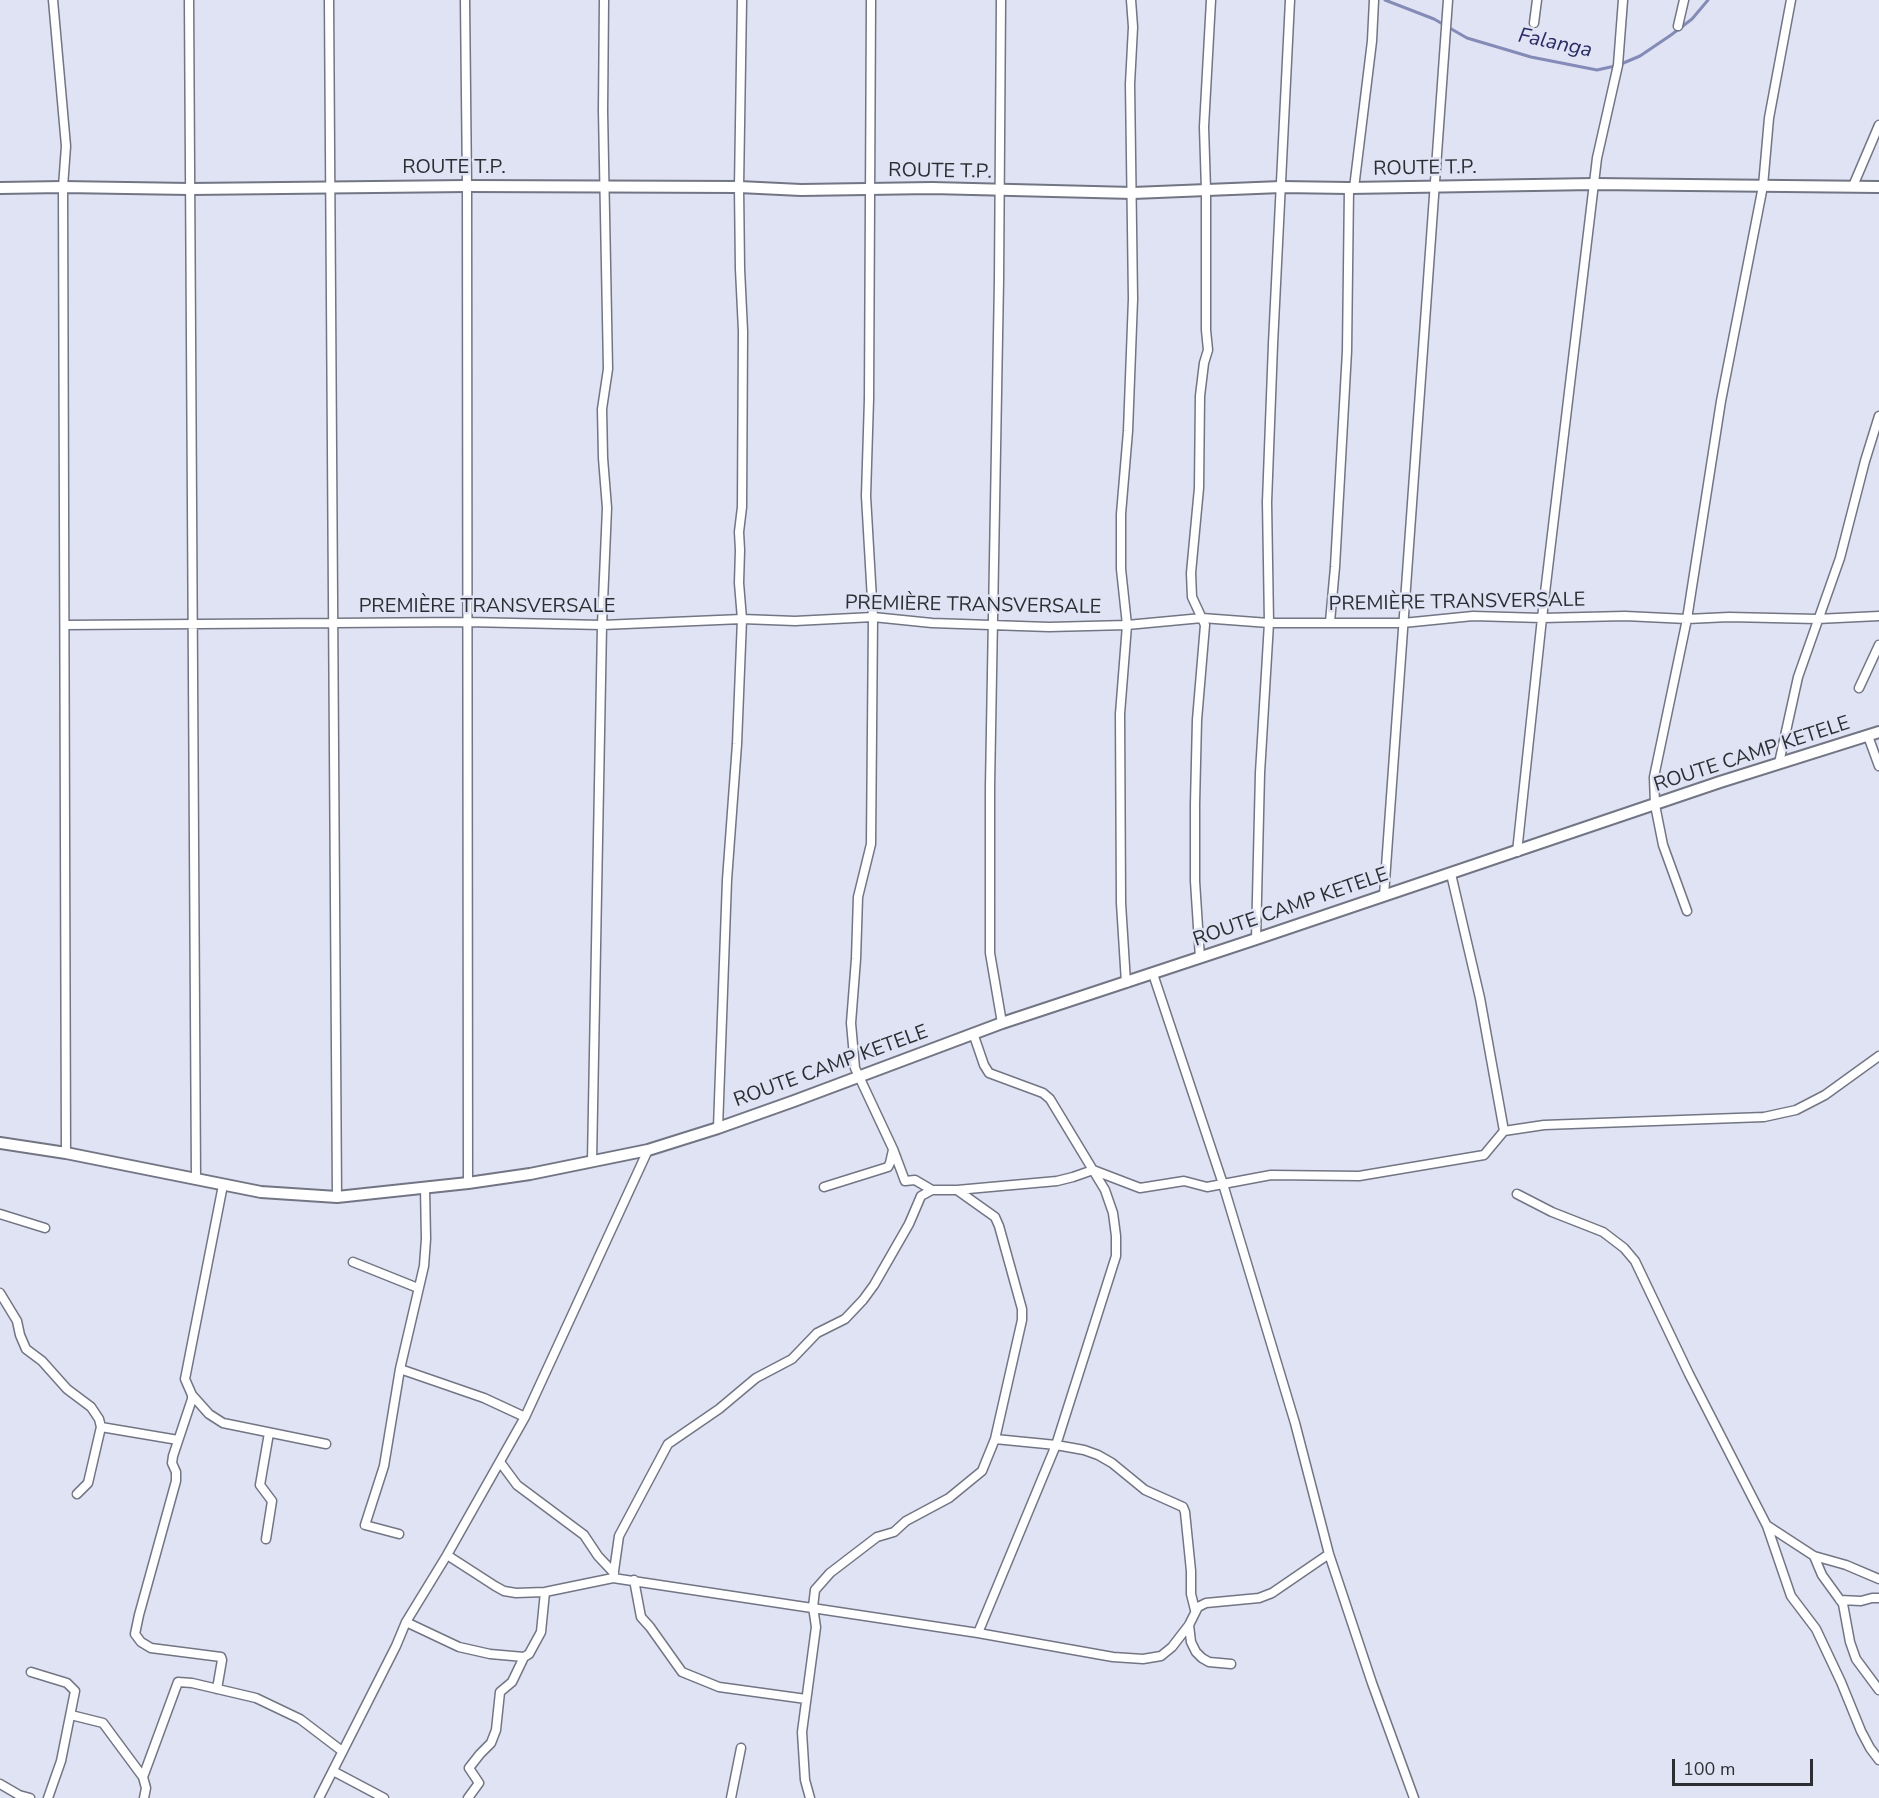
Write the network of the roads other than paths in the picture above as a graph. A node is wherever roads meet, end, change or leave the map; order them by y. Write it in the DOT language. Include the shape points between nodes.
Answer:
graph roads {
  1 [pos="52,0"];
  2 [pos="189,0"];
  3 [pos="329,0"];
  4 [pos="465,0"];
  5 [pos="604,0"];
  6 [pos="742,0"];
  7 [pos="871,0"];
  8 [pos="1001,0"];
  9 [pos="1131,0"];
  10 [pos="1212,0"];
  11 [pos="1290,0"];
  12 [pos="1374,0"];
  13 [pos="1448,0"];
  14 [pos="1537,0"];
  15 [pos="1623,0"];
  16 [pos="1684,0"];
  17 [pos="1791,0"];
  18 [pos="1534,22"];
  19 [pos="1678,26"];
  20 [pos="1879,124"];
  21 [pos="1594,184"];
  22 [pos="467,186"];
  23 [pos="605,186"];
  24 [pos="1435,186"];
  25 [pos="1763,186"];
  26 [pos="1853,186"];
  27 [pos="63,187"];
  28 [pos="330,187"];
  29 [pos="739,187"];
  30 [pos="1281,187"];
  31 [pos="1879,187"];
  32 [pos="0,188"];
  33 [pos="1351,188"];
  34 [pos="190,189"];
  35 [pos="869,189"];
  36 [pos="1206,190"];
  37 [pos="999,191"];
  38 [pos="1133,193"];
  39 [pos="1879,416"];
  40 [pos="1879,616"];
  41 [pos="873,617"];
  42 [pos="1202,618"];
  43 [pos="1542,618"];
  44 [pos="742,619"];
  45 [pos="1687,619"];
  46 [pos="1817,620"];
  47 [pos="468,622"];
  48 [pos="1330,622"];
  49 [pos="193,623"];
  50 [pos="333,623"];
  51 [pos="1269,623"];
  52 [pos="1403,623"];
  53 [pos="602,624"];
  54 [pos="65,625"];
  55 [pos="992,625"];
  56 [pos="1127,625"];
  57 [pos="1879,645"];
  58 [pos="1859,688"];
  59 [pos="1874,734"];
  60 [pos="1779,763"];
  61 [pos="1879,766"];
  62 [pos="1655,805"];
  63 [pos="1517,852"];
  64 [pos="1451,874"];
  65 [pos="1384,895"];
  66 [pos="1687,911"];
  67 [pos="1256,939"];
  68 [pos="1200,958"];
  69 [pos="1153,974"];
  70 [pos="1126,983"];
  71 [pos="1002,1023"];
  72 [pos="974,1033"];
  73 [pos="1879,1056"];
  74 [pos="858,1076"];
  75 [pos="718,1128"];
  76 [pos="1504,1131"];
  77 [pos="0,1143"];
  78 [pos="893,1149"];
  79 [pos="648,1150"];
  80 [pos="66,1153"];
  81 [pos="592,1161"];
  82 [pos="1093,1170"];
  83 [pos="196,1179"];
  84 [pos="468,1183"];
  85 [pos="1223,1184"];
  86 [pos="223,1185"];
  87 [pos="824,1187"];
  88 [pos="425,1188"];
  89 [pos="932,1190"];
  90 [pos="957,1190"];
  91 [pos="1517,1194"];
  92 [pos="337,1197"];
  93 [pos="0,1214"];
  94 [pos="45,1228"];
  95 [pos="353,1262"];
  96 [pos="418,1288"];
  97 [pos="0,1293"];
  98 [pos="400,1369"];
  99 [pos="192,1395"];
  100 [pos="525,1418"];
  101 [pos="101,1427"];
  102 [pos="269,1432"];
  103 [pos="995,1439"];
  104 [pos="178,1440"];
  105 [pos="326,1444"];
  106 [pos="1056,1445"];
  107 [pos="500,1462"];
  108 [pos="76,1494"];
  109 [pos="1767,1526"];
  110 [pos="399,1534"];
  111 [pos="266,1539"];
  112 [pos="1329,1554"];
  113 [pos="447,1555"];
  114 [pos="1814,1556"];
  115 [pos="614,1575"];
  116 [pos="1879,1579"];
  117 [pos="634,1580"];
  118 [pos="545,1592"];
  119 [pos="1879,1598"];
  120 [pos="1840,1600"];
  121 [pos="813,1607"];
  122 [pos="1195,1610"];
  123 [pos="406,1623"];
  124 [pos="1189,1625"];
  125 [pos="978,1633"];
  126 [pos="524,1657"];
  127 [pos="1232,1664"];
  128 [pos="31,1672"];
  129 [pos="217,1689"];
  130 [pos="1879,1690"];
  131 [pos="807,1699"];
  132 [pos="71,1715"];
  133 [pos="741,1748"];
  134 [pos="342,1750"];
  135 [pos="1879,1760"];
  136 [pos="333,1771"];
  137 [pos="142,1777"];
  138 [pos="0,1784"];
  139 [pos="30,1798"];
  140 [pos="48,1798"];
  141 [pos="144,1798"];
  142 [pos="319,1798"];
  143 [pos="384,1798"];
  144 [pos="468,1798"];
  145 [pos="731,1798"];
  146 [pos="810,1798"];
  147 [pos="1414,1798"];
  1 -- 27 [label="street" via="66,146"];
  2 -- 34 [label="street"];
  3 -- 28 [label="street"];
  4 -- 22 [label="street"];
  5 -- 23 [label="street"];
  6 -- 29 [label="street"];
  7 -- 35 [label="street"];
  8 -- 37 [label="street"];
  9 -- 38 [label="street"];
  10 -- 36 [label="street" via="1204,127"];
  11 -- 30 [label="street"];
  12 -- 33 [label="street"];
  13 -- 24 [label="street"];
  14 -- 18 [label="street"];
  15 -- 21 [label="street" via="1618,65"];
  16 -- 19 [label="street"];
  17 -- 25 [label="street" via="1769,118"];
  20 -- 26 [label="street"];
  21 -- 24 [label="street, ROUTE T.P."];
  21 -- 25 [label="street, ROUTE T.P."];
  21 -- 43 [label="street"];
  22 -- 23 [label="street, ROUTE T.P."];
  22 -- 28 [label="street, ROUTE T.P."];
  22 -- 47 [label="street"];
  23 -- 29 [label="street, ROUTE T.P."];
  23 -- 53 [label="street" via="608,369 602,409 607,508"];
  24 -- 33 [label="street, ROUTE T.P."];
  24 -- 52 [label="street"];
  25 -- 26 [label="street, ROUTE T.P."];
  25 -- 45 [label="street" via="1721,401"];
  26 -- 31 [label="street, ROUTE T.P."];
  27 -- 32 [label="street, ROUTE T.P."];
  27 -- 34 [label="street, ROUTE T.P."];
  27 -- 54 [label="street"];
  28 -- 34 [label="street, ROUTE T.P."];
  28 -- 50 [label="street"];
  29 -- 35 [label="street, ROUTE T.P."];
  29 -- 44 [label="street" via="743,370 742,507 738,532"];
  30 -- 33 [label="street, ROUTE T.P."];
  30 -- 36 [label="street, ROUTE T.P."];
  30 -- 51 [label="street" via="1267,502"];
  33 -- 48 [label="street" via="1347,351"];
  34 -- 49 [label="street"];
  35 -- 37 [label="street, ROUTE T.P."];
  35 -- 41 [label="street" via="866,496"];
  36 -- 38 [label="street, ROUTE T.P."];
  36 -- 42 [label="street" via="1208,350 1200,396 1199,488 1191,573 1192,597"];
  37 -- 38 [label="street, ROUTE T.P."];
  37 -- 55 [label="street"];
  38 -- 56 [label="street" via="1133,299 1121,514"];
  39 -- 46 [label="street" via="1840,558"];
  40 -- 46 [label="street, PREMIÈRE TRANSVERSALE"];
  41 -- 44 [label="street, PREMIÈRE TRANSVERSALE"];
  41 -- 55 [label="street, PREMIÈRE TRANSVERSALE"];
  41 -- 74 [label="street" via="871,844 858,897 851,1023"];
  42 -- 51 [label="street, PREMIÈRE TRANSVERSALE"];
  42 -- 56 [label="street, PREMIÈRE TRANSVERSALE"];
  42 -- 68 [label="street" via="1205,625 1197,720 1195,881"];
  43 -- 45 [label="street, PREMIÈRE TRANSVERSALE"];
  43 -- 52 [label="street, PREMIÈRE TRANSVERSALE" via="1473,616"];
  43 -- 63 [label="street"];
  44 -- 53 [label="street, PREMIÈRE TRANSVERSALE"];
  44 -- 75 [label="street"];
  45 -- 46 [label="street, PREMIÈRE TRANSVERSALE"];
  45 -- 62 [label="street" via="1654,777"];
  46 -- 60 [label="street" via="1798,677"];
  47 -- 50 [label="street, PREMIÈRE TRANSVERSALE"];
  47 -- 53 [label="street, PREMIÈRE TRANSVERSALE"];
  47 -- 84 [label="street"];
  48 -- 51 [label="street, PREMIÈRE TRANSVERSALE"];
  48 -- 52 [label="street, PREMIÈRE TRANSVERSALE"];
  49 -- 50 [label="street, PREMIÈRE TRANSVERSALE"];
  49 -- 54 [label="street, PREMIÈRE TRANSVERSALE"];
  49 -- 83 [label="street"];
  50 -- 92 [label="street"];
  51 -- 67 [label="street"];
  52 -- 65 [label="street"];
  53 -- 81 [label="street"];
  54 -- 80 [label="street"];
  55 -- 56 [label="street, PREMIÈRE TRANSVERSALE"];
  55 -- 71 [label="street" via="990,953"];
  56 -- 70 [label="street" via="1120,737 1121,903"];
  57 -- 58 [label="street"];
  59 -- 60 [label="street, ROUTE CAMP KETELE"];
  59 -- 61 [label="street"];
  60 -- 62 [label="street, ROUTE CAMP KETELE"];
  62 -- 63 [label="street, ROUTE CAMP KETELE"];
  62 -- 66 [label="street" via="1663,845"];
  63 -- 64 [label="street, ROUTE CAMP KETELE"];
  64 -- 65 [label="street, ROUTE CAMP KETELE"];
  64 -- 76 [label="street" via="1480,998"];
  65 -- 67 [label="street, ROUTE CAMP KETELE"];
  67 -- 68 [label="street, ROUTE CAMP KETELE"];
  68 -- 69 [label="street, ROUTE CAMP KETELE"];
  69 -- 70 [label="street, ROUTE CAMP KETELE"];
  69 -- 85 [label="street"];
  70 -- 71 [label="street, ROUTE CAMP KETELE"];
  71 -- 72 [label="street, ROUTE CAMP KETELE"];
  72 -- 74 [label="street, ROUTE CAMP KETELE"];
  72 -- 82 [label="street" via="986,1070 1047,1096"];
  73 -- 76 [label="street" via="1825,1095 1796,1110 1764,1117 1544,1125"];
  74 -- 75 [label="street, ROUTE CAMP KETELE"];
  74 -- 78 [label="street"];
  75 -- 79 [label="street, ROUTE CAMP KETELE"];
  76 -- 85 [label="street" via="1484,1155 1359,1176 1271,1175"];
  77 -- 80 [label="street, ROUTE CAMP KETELE"];
  78 -- 87 [label="street" via="888,1167"];
  78 -- 89 [label="street" via="905,1180 915,1180"];
  79 -- 81 [label="street, ROUTE CAMP KETELE"];
  79 -- 100 [label="street"];
  80 -- 83 [label="street, ROUTE CAMP KETELE"];
  81 -- 84 [label="street, ROUTE CAMP KETELE"];
  82 -- 85 [label="street" via="1140,1188 1184,1181 1207,1187"];
  82 -- 90 [label="street" via="1057,1181"];
  82 -- 106 [label="street" via="1113,1214 1116,1256"];
  83 -- 86 [label="street, ROUTE CAMP KETELE"];
  84 -- 88 [label="street, ROUTE CAMP KETELE"];
  85 -- 112 [label="street" via="1295,1423"];
  86 -- 92 [label="street, ROUTE CAMP KETELE" via="270,1193"];
  86 -- 99 [label="street" via="185,1379"];
  88 -- 92 [label="street, ROUTE CAMP KETELE"];
  88 -- 96 [label="street" via="426,1239"];
  89 -- 90 [label="street"];
  89 -- 115 [label="street" via="921,1196 874,1285 845,1319 817,1333 792,1359 756,1378 668,1444 619,1536"];
  90 -- 103 [label="street" via="995,1217 1022,1309"];
  91 -- 109 [label="street" via="1604,1232 1635,1260"];
  93 -- 94 [label="street"];
  95 -- 96 [label="street"];
  96 -- 98 [label="street"];
  97 -- 101 [label="street" via="26,1348 91,1407"];
  98 -- 100 [label="street" via="484,1398"];
  98 -- 110 [label="street" via="384,1466 365,1525"];
  99 -- 102 [label="street" via="223,1423"];
  99 -- 104 [label="street"];
  100 -- 107 [label="street"];
  101 -- 104 [label="street"];
  101 -- 108 [label="street" via="88,1483"];
  102 -- 105 [label="street"];
  102 -- 111 [label="street" via="260,1485 272,1501"];
  103 -- 106 [label="street"];
  103 -- 121 [label="street" via="977,1477 894,1532 877,1537 830,1573 815,1590"];
  104 -- 129 [label="street" via="172,1463 176,1481 135,1634 151,1648 221,1657"];
  106 -- 122 [label="street" via="1098,1455 1144,1490 1183,1507"];
  106 -- 125 [label="street"];
  107 -- 113 [label="street"];
  107 -- 115 [label="street" via="517,1485 584,1535"];
  109 -- 114 [label="street"];
  109 -- 135 [label="street" via="1791,1596 1816,1629 1860,1731"];
  112 -- 122 [label="street" via="1272,1593 1206,1603"];
  112 -- 147 [label="street"];
  113 -- 118 [label="street" via="504,1590"];
  113 -- 123 [label="street"];
  114 -- 116 [label="street" via="1846,1564"];
  114 -- 120 [label="street"];
  115 -- 117 [label="street"];
  115 -- 118 [label="street"];
  117 -- 121 [label="street"];
  117 -- 131 [label="street" via="640,1617 682,1672 719,1687"];
  118 -- 126 [label="street" via="541,1632"];
  119 -- 120 [label="street"];
  120 -- 130 [label="street" via="1856,1659"];
  121 -- 125 [label="street"];
  121 -- 131 [label="street" via="816,1627"];
  122 -- 124 [label="street"];
  123 -- 126 [label="street" via="459,1647"];
  123 -- 134 [label="street"];
  124 -- 125 [label="street" via="1167,1652 1143,1659"];
  124 -- 127 [label="street" via="1196,1652 1209,1662"];
  126 -- 144 [label="street" via="512,1682 500,1692 491,1743 469,1768 479,1783"];
  128 -- 132 [label="street" via="72,1686 75,1696"];
  129 -- 134 [label="street" via="256,1698 300,1719"];
  129 -- 137 [label="street" via="178,1682"];
  131 -- 146 [label="street" via="802,1732"];
  132 -- 137 [label="street" via="103,1723"];
  132 -- 140 [label="street"];
  133 -- 145 [label="street"];
  134 -- 136 [label="street"];
  136 -- 142 [label="street"];
  136 -- 143 [label="street"];
  137 -- 141 [label="street"];
  138 -- 139 [label="street"];
}
